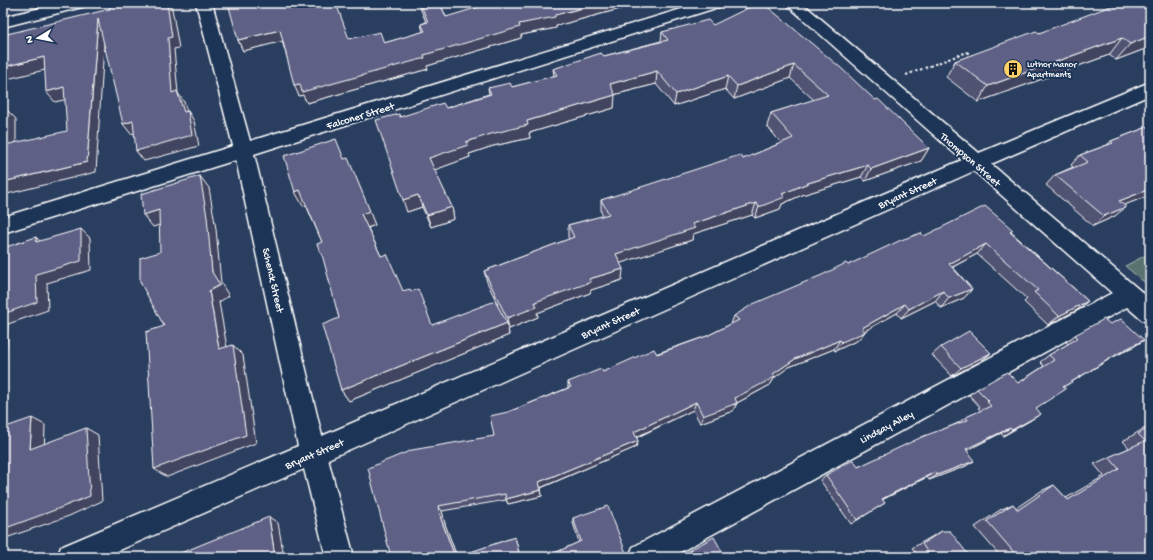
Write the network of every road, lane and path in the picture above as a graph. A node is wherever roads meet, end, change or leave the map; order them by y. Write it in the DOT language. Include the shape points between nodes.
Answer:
graph roads {
  1 [pos="81,3"];
  2 [pos="204,3"];
  3 [pos="717,3"];
  4 [pos="794,3"];
  5 [pos="3,22"];
  6 [pos="973,56"];
  7 [pos="904,76"];
  8 [pos="1150,88"];
  9 [pos="244,152"];
  10 [pos="975,162"];
  11 [pos="3,225"];
  12 [pos="1129,295"];
  13 [pos="1150,313"];
  14 [pos="314,453"];
  15 [pos="71,557"];
  16 [pos="340,557"];
  17 [pos="643,557"];
  1 -- 5 [label="street"];
  2 -- 9 [label="street, Schenck Street"];
  3 -- 9 [label="street, Falconer Street"];
  4 -- 10 [label="street, Thompson Street"];
  6 -- 7 [label="path" via="967,52"];
  8 -- 10 [label="street, Bryant Street"];
  9 -- 11 [label="street, Falconer Street"];
  9 -- 14 [label="street, Schenck Street"];
  10 -- 12 [label="street, Thompson Street"];
  10 -- 14 [label="street, Bryant Street"];
  12 -- 13 [label="street, Thompson Street"];
  12 -- 17 [label="street, Lindsay Alley"];
  14 -- 15 [label="street, Bryant Street"];
  14 -- 16 [label="street, Schenck Street"];
}
